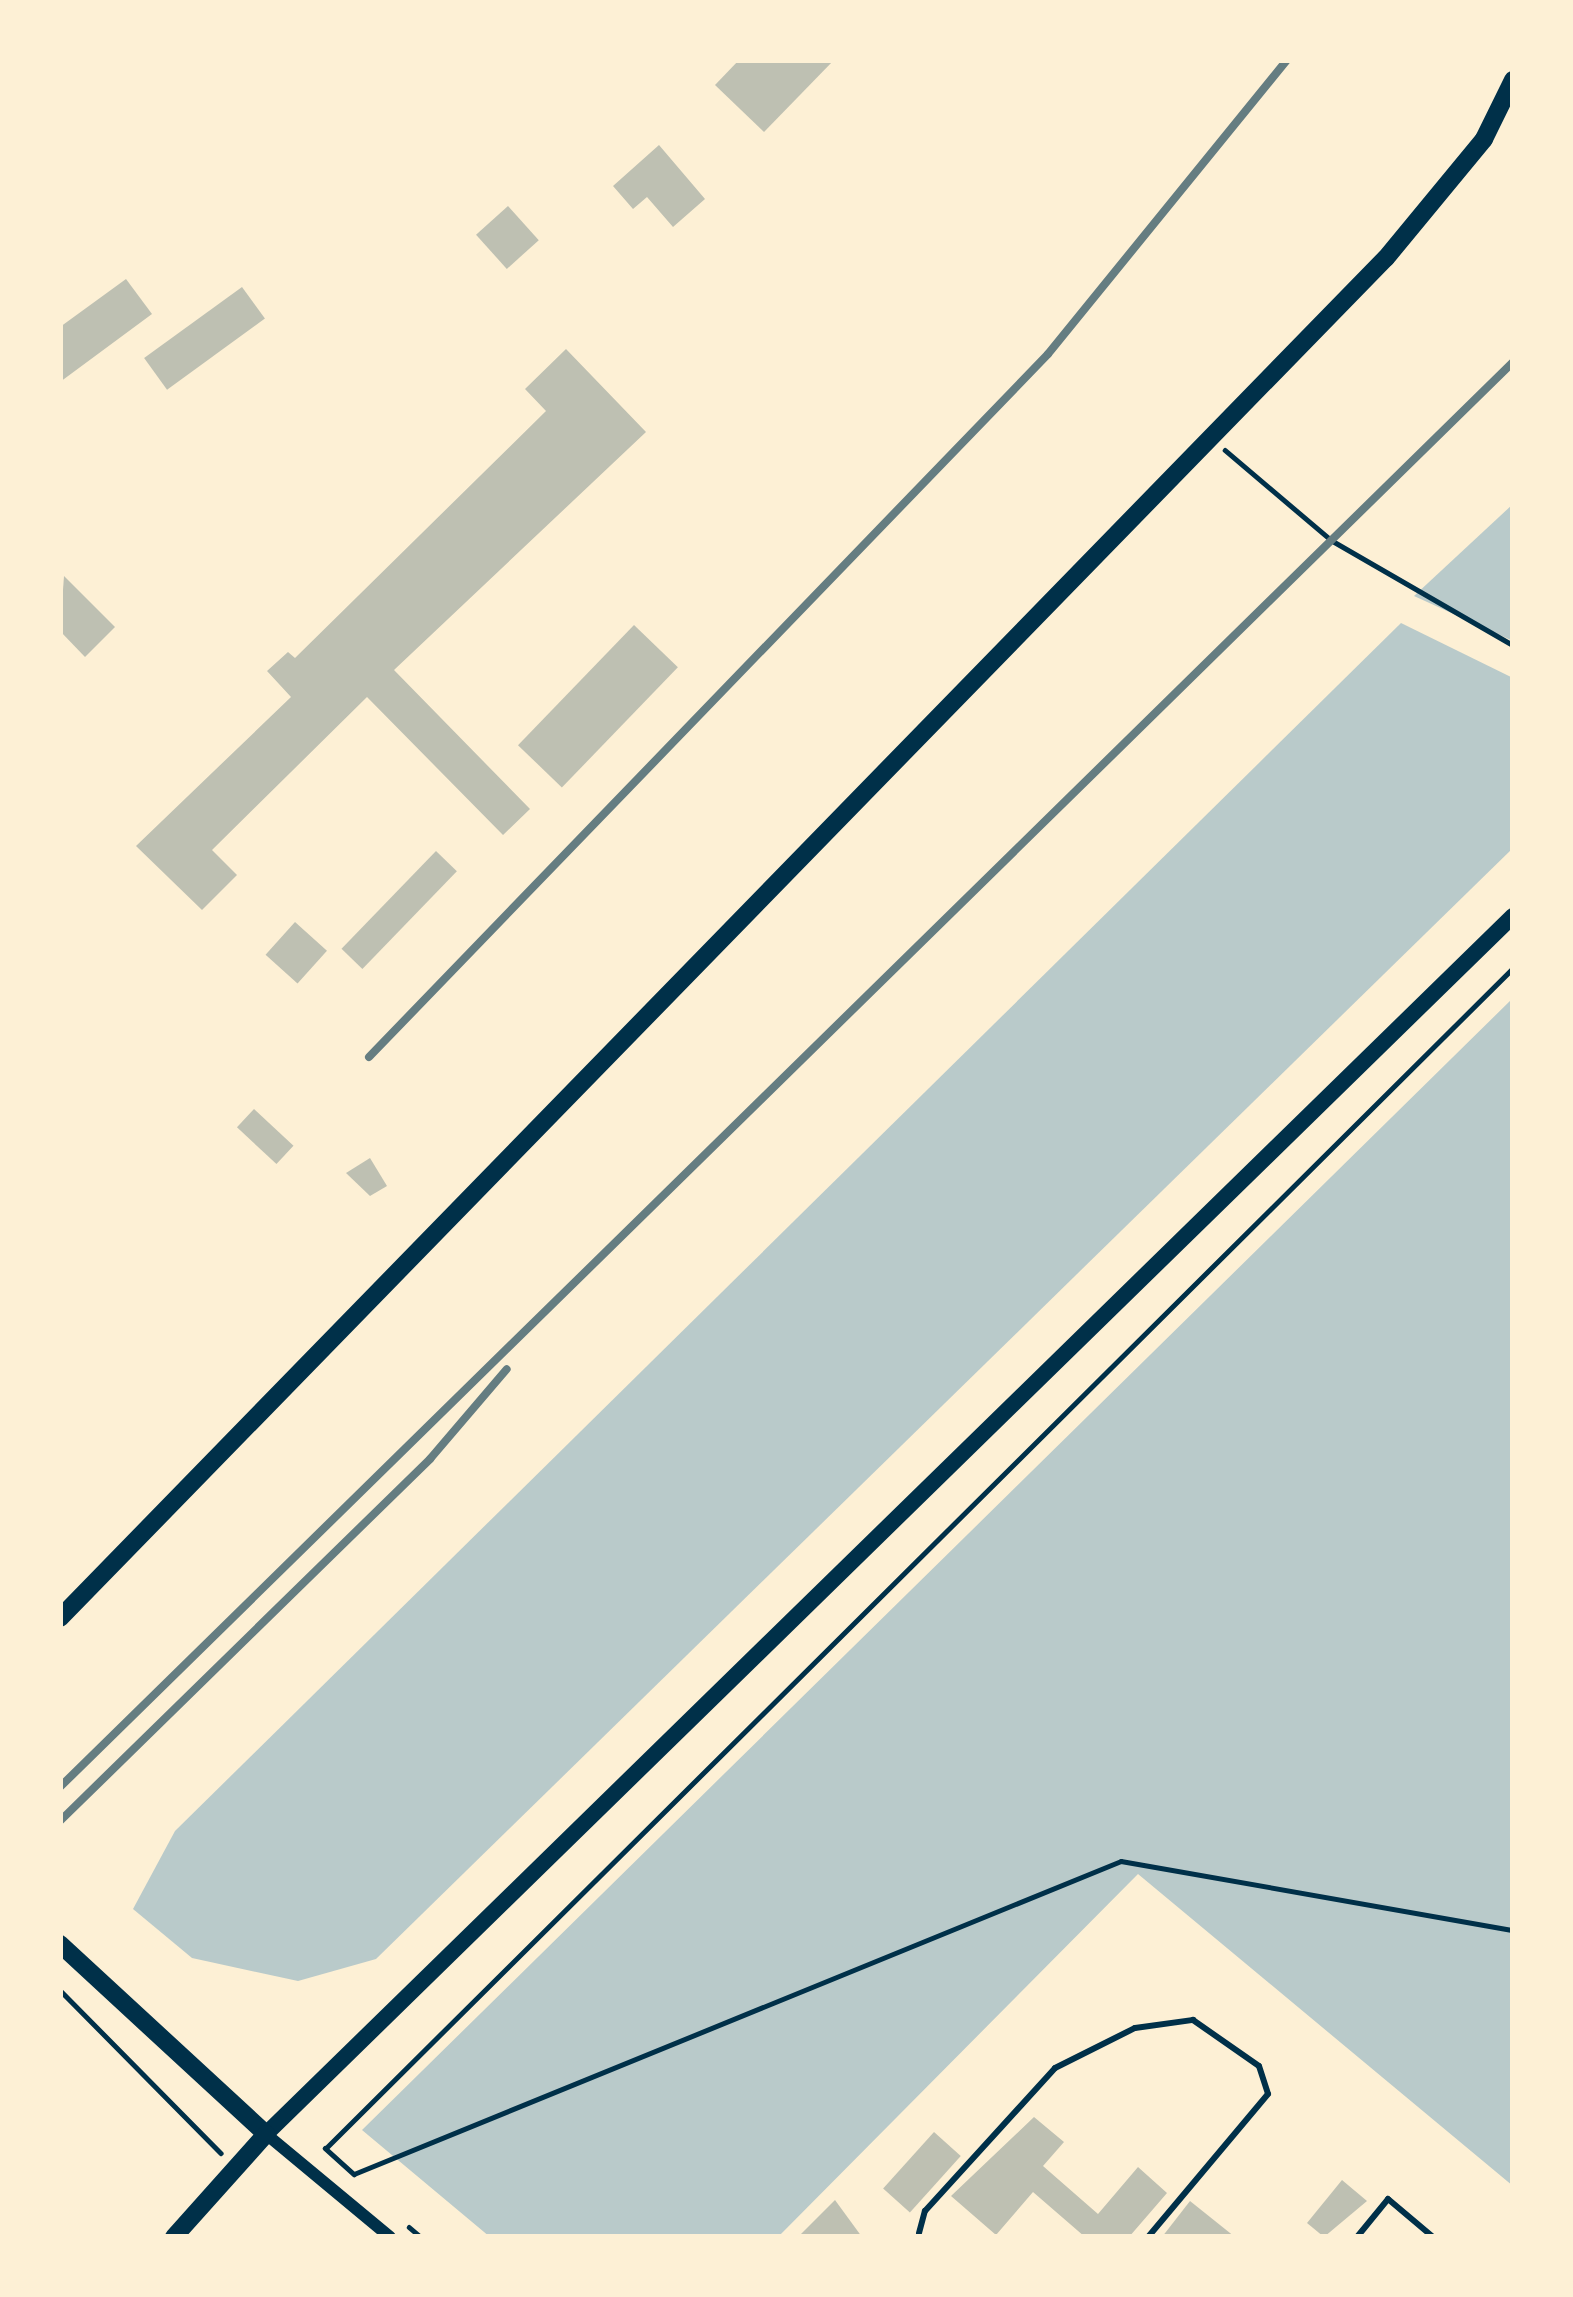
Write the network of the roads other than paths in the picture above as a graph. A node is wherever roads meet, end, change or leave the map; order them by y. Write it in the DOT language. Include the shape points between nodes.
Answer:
graph roads {
  1 [pos="1513,80"];
  2 [pos="1513,916"];
  3 [pos="62,1611"];
  4 [pos="60,1944"];
  5 [pos="266,2134"];
  6 [pos="917,2235"];
  7 [pos="174,2237"];
  8 [pos="390,2237"];
  9 [pos="958,2237"];
  10 [pos="1148,2237"];
  11 [pos="1358,2237"];
  12 [pos="1433,2237"];
  1 -- 3 [label="main road" via="1484,139 1386,258"];
  2 -- 5 [label="street"];
  4 -- 5 [label="main road"];
  5 -- 7 [label="main road"];
  5 -- 8 [label="street"];
  6 -- 9 [label="lane"];
  6 -- 10 [label="lane" via="925,2211 1055,2068 1135,2028 1193,2020 1259,2066 1268,2094"];
  11 -- 12 [label="lane" via="1388,2199"];
}
